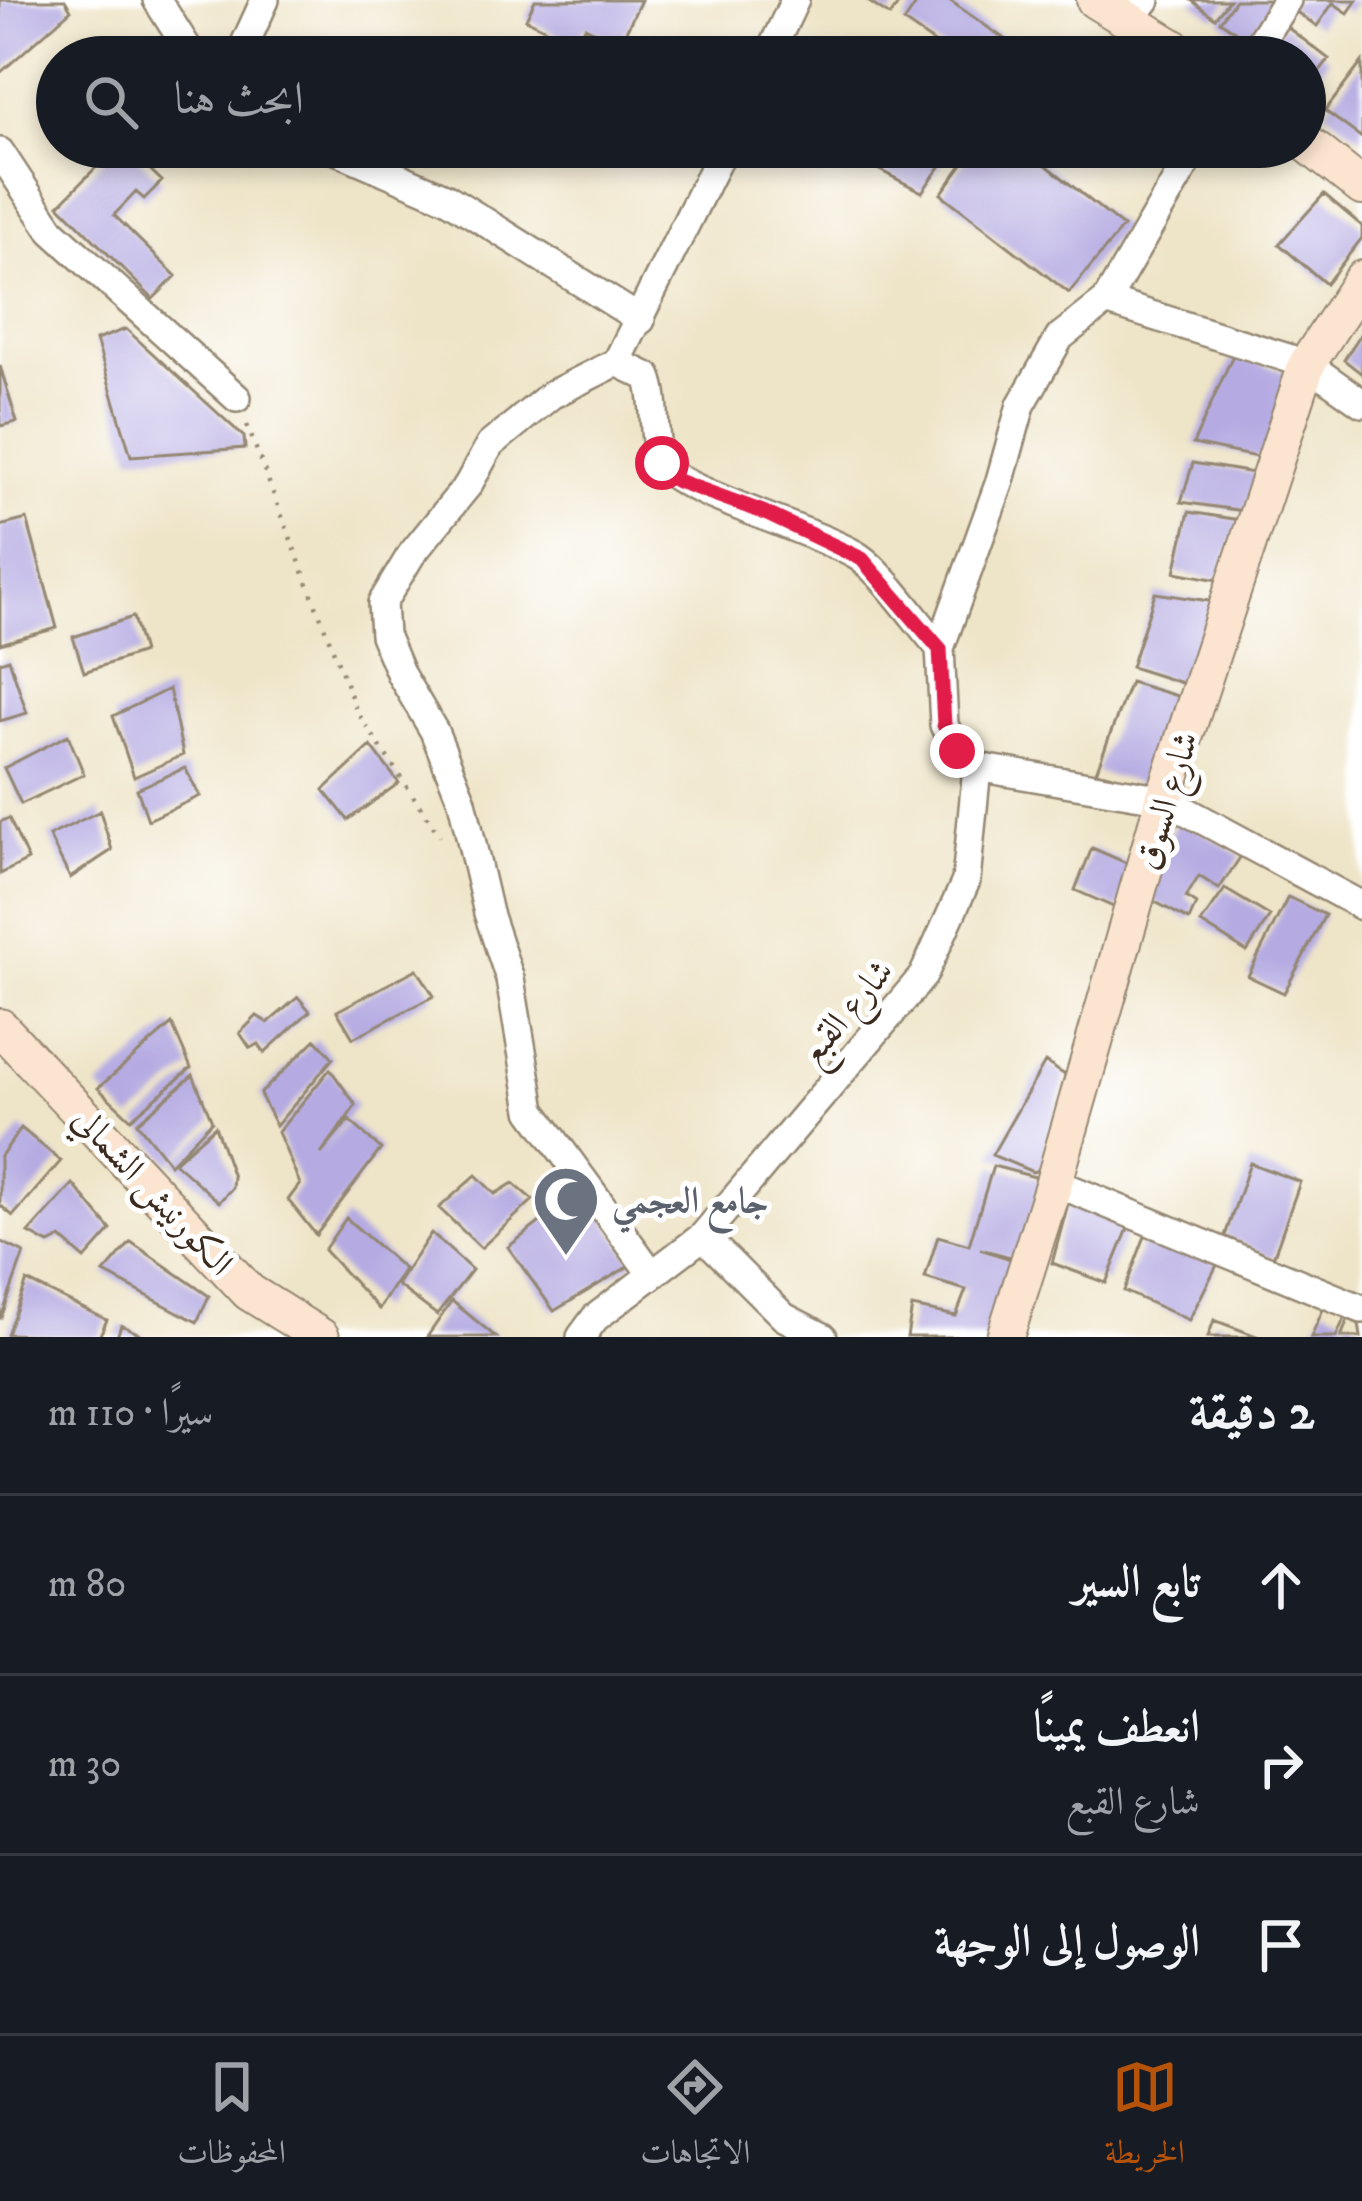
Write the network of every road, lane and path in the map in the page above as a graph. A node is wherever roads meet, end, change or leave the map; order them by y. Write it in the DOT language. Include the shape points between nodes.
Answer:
graph roads {
  1 [pos="158,0"];
  2 [pos="266,0"];
  3 [pos="795,0"];
  4 [pos="1095,0"];
  5 [pos="1287,0"];
  6 [pos="1139,10"];
  7 [pos="180,36"];
  8 [pos="249,36"];
  9 [pos="778,36"];
  10 [pos="1167,36"];
  11 [pos="1264,36"];
  12 [pos="0,152"];
  13 [pos="1326,159"];
  14 [pos="379,168"];
  15 [pos="714,168"];
  16 [pos="1184,168"];
  17 [pos="1362,187"];
  18 [pos="1362,279"];
  19 [pos="1106,301"];
  20 [pos="641,320"];
  21 [pos="617,362"];
  22 [pos="1307,364"];
  23 [pos="236,398"];
  24 [pos="1362,403"];
  25 [pos="940,649"];
  26 [pos="977,767"];
  27 [pos="1164,799"];
  28 [pos="442,838"];
  29 [pos="1362,906"];
  30 [pos="0,1027"];
  31 [pos="1054,1182"];
  32 [pos="703,1236"];
  33 [pos="651,1273"];
  34 [pos="1362,1309"];
  35 [pos="321,1337"];
  36 [pos="581,1337"];
  37 [pos="823,1337"];
  38 [pos="1005,1337"];
  1 -- 7 [label="street"];
  2 -- 8 [label="street"];
  3 -- 9 [label="street"];
  4 -- 6 [label="street"];
  5 -- 11 [label="street"];
  6 -- 10 [label="street"];
  12 -- 23 [label="street" via="52,231"];
  13 -- 17 [label="street"];
  14 -- 20 [label="street" via="447,197"];
  15 -- 20 [label="street"];
  16 -- 19 [label="street"];
  18 -- 22 [label="street, شارع السوق"];
  19 -- 22 [label="street"];
  19 -- 25 [label="street" via="1060,337 1021,405"];
  20 -- 21 [label="street"];
  21 -- 25 [label="street" via="648,377 662,463 675,480 862,559"];
  21 -- 33 [label="street" via="551,395 490,445 382,603 384,634 462,801 511,979 532,1110"];
  22 -- 24 [label="street"];
  22 -- 27 [label="street, شارع السوق"];
  23 -- 28 [label="path" via="357,712"];
  25 -- 26 [label="street" via="944,725"];
  26 -- 27 [label="street"];
  26 -- 32 [label="street, شارع القبع" via="966,881 923,976"];
  27 -- 29 [label="street"];
  27 -- 31 [label="street, شارع السوق"];
  30 -- 35 [label="street, الكورنيش الشمالي" via="249,1292"];
  31 -- 34 [label="street"];
  31 -- 38 [label="street, شارع السوق"];
  32 -- 33 [label="street, شارع القبع"];
  32 -- 37 [label="street" via="784,1317"];
  33 -- 36 [label="street, شارع القبع"];
}
